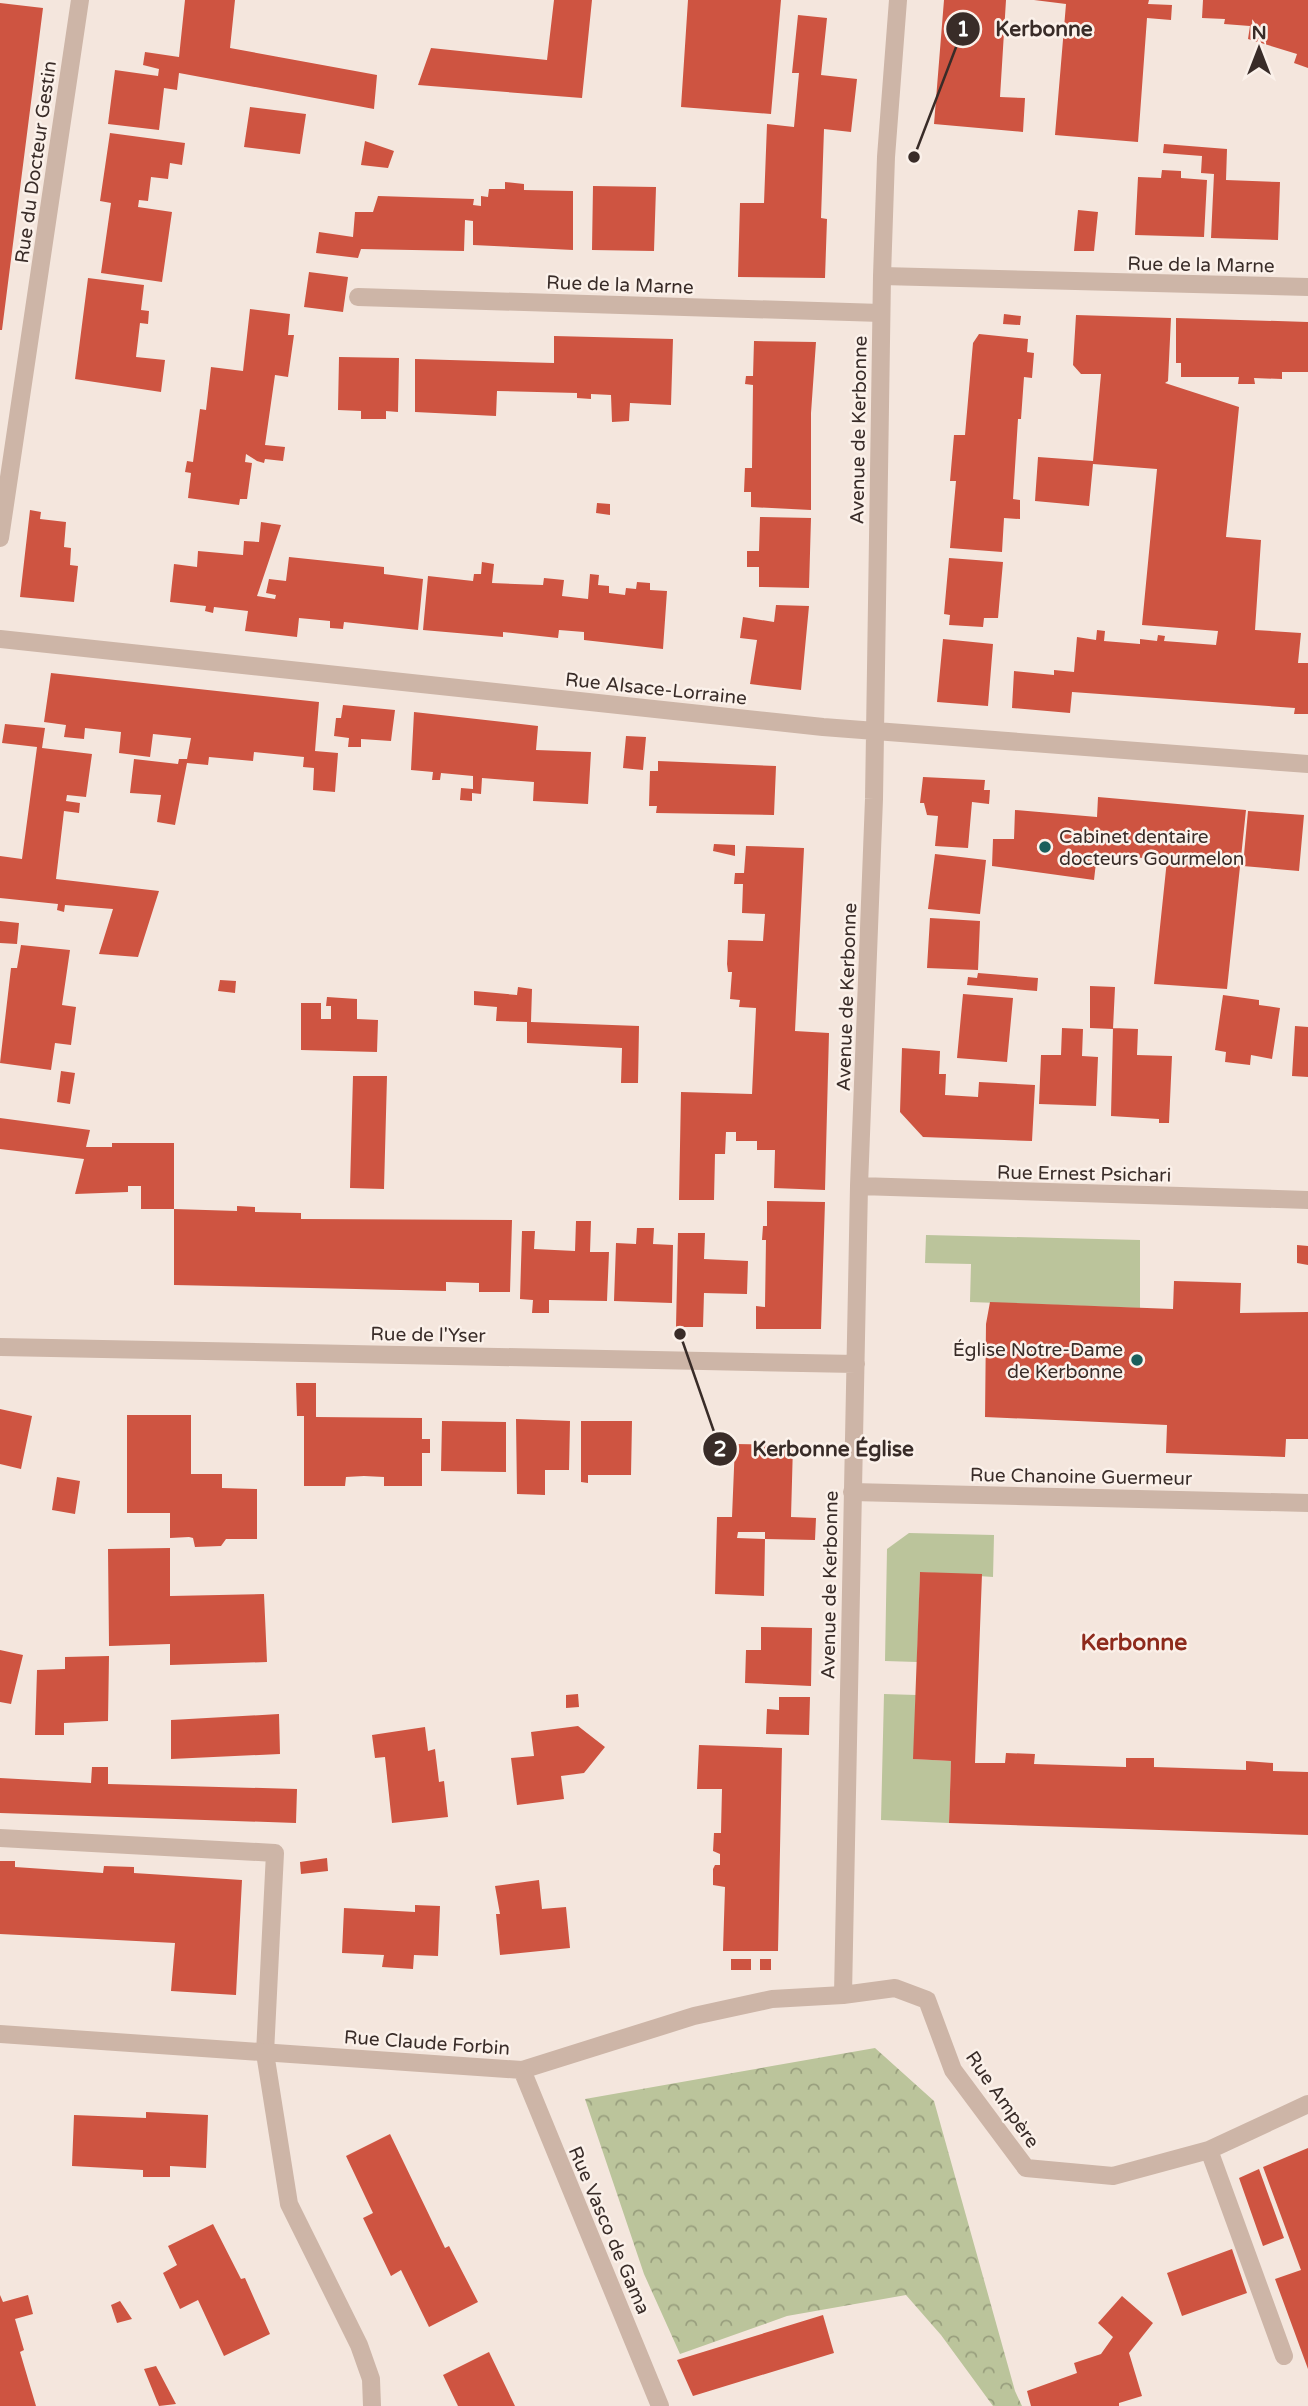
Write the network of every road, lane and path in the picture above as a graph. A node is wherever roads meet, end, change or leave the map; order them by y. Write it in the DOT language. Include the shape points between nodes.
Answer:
graph roads {
  1 [pos="80,0"];
  2 [pos="898,0"];
  3 [pos="882,276"];
  4 [pos="1308,287"];
  5 [pos="358,297"];
  6 [pos="881,313"];
  7 [pos="0,538"];
  8 [pos="0,639"];
  9 [pos="875,730"];
  10 [pos="1308,764"];
  11 [pos="859,1186"];
  12 [pos="1308,1200"];
  13 [pos="0,1347"];
  14 [pos="856,1364"];
  15 [pos="852,1492"];
  16 [pos="1308,1503"];
  17 [pos="0,1838"];
  18 [pos="842,1995"];
  19 [pos="0,2034"];
  20 [pos="265,2053"];
  21 [pos="522,2070"];
  22 [pos="1308,2104"];
  23 [pos="1209,2150"];
  24 [pos="1284,2356"];
  25 [pos="372,2406"];
  26 [pos="660,2406"];
  1 -- 7 [label="street, Rue du Docteur Gestin"];
  2 -- 3 [label="street, Avenue de Kerbonne"];
  3 -- 4 [label="street, Rue de la Marne"];
  3 -- 6 [label="street, Avenue de Kerbonne"];
  5 -- 6 [label="street, Rue de la Marne"];
  6 -- 9 [label="street, Avenue de Kerbonne"];
  8 -- 9 [label="street, Rue Alsace-Lorraine"];
  9 -- 10 [label="street, Rue Alsace-Lorraine"];
  9 -- 11 [label="street, Avenue de Kerbonne"];
  11 -- 12 [label="street, Rue Ernest Psichari"];
  11 -- 14 [label="street, Avenue de Kerbonne"];
  13 -- 14 [label="street, Rue de l'Yser"];
  14 -- 15 [label="street, Avenue de Kerbonne"];
  15 -- 16 [label="street, Rue Chanoine Guermeur"];
  15 -- 18 [label="street, Avenue de Kerbonne"];
  17 -- 20 [label="street" via="275,1853"];
  18 -- 21 [label="street, Rue Claude Forbin" via="772,1999 694,2016"];
  18 -- 23 [label="street, Rue Ampère" via="895,1988 927,2000 953,2070 1026,2168 1113,2176"];
  19 -- 20 [label="street, Rue Claude Forbin"];
  20 -- 21 [label="street, Rue Claude Forbin"];
  20 -- 25 [label="street" via="289,2204 359,2345 371,2379"];
  21 -- 26 [label="street, Rue Vasco de Gama"];
  22 -- 23 [label="street, Rue Ampère"];
  23 -- 24 [label="street"];
}
